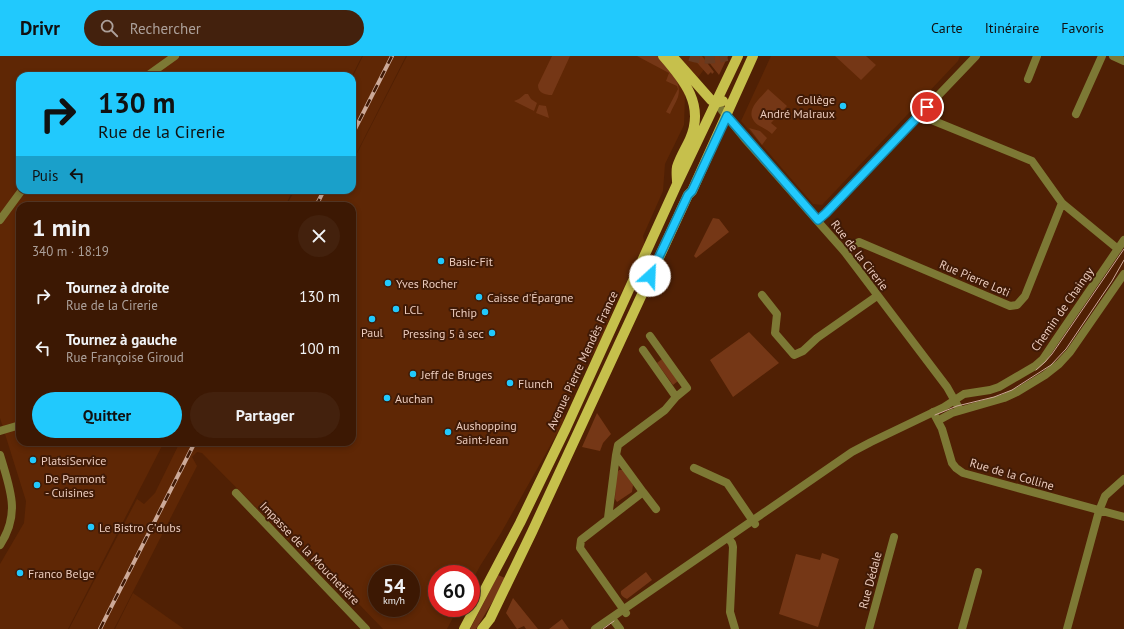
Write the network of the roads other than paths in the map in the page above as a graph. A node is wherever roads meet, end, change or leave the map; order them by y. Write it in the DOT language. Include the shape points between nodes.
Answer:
graph roads {
  1 [pos="175,56"];
  2 [pos="663,56"];
  3 [pos="672,56"];
  4 [pos="738,56"];
  5 [pos="753,56"];
  6 [pos="976,56"];
  7 [pos="1038,56"];
  8 [pos="1102,56"];
  9 [pos="1113,56"];
  10 [pos="1124,61"];
  11 [pos="153,72"];
  12 [pos="1028,79"];
  13 [pos="734,98"];
  14 [pos="716,103"];
  15 [pos="1076,114"];
  16 [pos="727,116"];
  17 [pos="934,121"];
  18 [pos="677,184"];
  19 [pos="19,194"];
  20 [pos="1062,203"];
  21 [pos="0,220"];
  22 [pos="818,220"];
  23 [pos="1124,240"];
  24 [pos="1118,249"];
  25 [pos="844,251"];
  26 [pos="1124,274"];
  27 [pos="762,295"];
  28 [pos="877,296"];
  29 [pos="650,336"];
  30 [pos="643,350"];
  31 [pos="676,397"];
  32 [pos="954,400"];
  33 [pos="960,410"];
  34 [pos="936,416"];
  35 [pos="16,426"];
  36 [pos="0,431"];
  37 [pos="616,455"];
  38 [pos="0,456"];
  39 [pos="694,468"];
  40 [pos="1124,478"];
  41 [pos="643,492"];
  42 [pos="236,493"];
  43 [pos="656,509"];
  44 [pos="1098,511"];
  45 [pos="1124,517"];
  46 [pos="608,518"];
  47 [pos="754,522"];
  48 [pos="894,537"];
  49 [pos="730,539"];
  50 [pos="0,545"];
  51 [pos="978,572"];
  52 [pos="625,611"];
  53 [pos="613,619"];
  54 [pos="366,629"];
  55 [pos="464,629"];
  56 [pos="482,629"];
  57 [pos="596,629"];
  58 [pos="620,629"];
  59 [pos="735,629"];
  60 [pos="870,629"];
  61 [pos="962,629"];
  62 [pos="1067,629"];
  1 -- 11 [label="street"];
  2 -- 18 [label="main road" via="683,81 692,96 695,109 694,129 677,168"];
  3 -- 14 [label="main road"];
  4 -- 14 [label="main road, Avenue Pierre Mendès France"];
  5 -- 13 [label="main road"];
  6 -- 22 [label="street"];
  7 -- 12 [label="street"];
  8 -- 15 [label="street"];
  9 -- 10 [label="street"];
  13 -- 14 [label="main road"];
  13 -- 16 [label="main road"];
  14 -- 16 [label="street, Rue de la Cirerie"];
  14 -- 18 [label="main road, Avenue Pierre Mendès France"];
  16 -- 22 [label="street, Rue de la Cirerie"];
  16 -- 56 [label="main road" via="532,532 490,619"];
  17 -- 20 [label="street" via="1032,161"];
  18 -- 55 [label="main road, Avenue Pierre Mendès France" via="566,428 520,524"];
  19 -- 21 [label="street"];
  20 -- 24 [label="street"];
  20 -- 25 [label="street, Rue Pierre Loti" via="1025,296 1017,305 1010,306 859,242"];
  22 -- 25 [label="street, Rue de la Cirerie"];
  23 -- 24 [label="street, Chemin de Chaingy"];
  24 -- 32 [label="street, Chemin de Chaingy" via="1043,358 999,387 964,394"];
  25 -- 28 [label="street, Rue de la Cirerie"];
  26 -- 33 [label="street" via="1059,364 1017,392 988,404"];
  27 -- 28 [label="street" via="777,314 775,333 794,355"];
  28 -- 32 [label="street, Rue de la Cirerie" via="947,387"];
  29 -- 31 [label="street" via="688,388"];
  30 -- 31 [label="street"];
  31 -- 37 [label="street" via="666,410 618,445"];
  32 -- 33 [label="street, Rue de la Cirerie"];
  32 -- 34 [label="street, Chemin de Chaingy"];
  33 -- 34 [label="street"];
  34 -- 44 [label="street, Rue de la Colline" via="952,463 963,473"];
  34 -- 47 [label="street" via="852,452"];
  35 -- 36 [label="street"];
  37 -- 41 [label="street"];
  37 -- 46 [label="street"];
  38 -- 50 [label="street" via="12,500 10,525"];
  39 -- 47 [label="street" via="727,483"];
  40 -- 44 [label="street" via="1105,496"];
  41 -- 43 [label="street"];
  41 -- 46 [label="street"];
  42 -- 54 [label="street, Impasse de la Mouchetière"];
  44 -- 45 [label="street, Rue de la Colline"];
  44 -- 62 [label="street"];
  46 -- 52 [label="street" via="581,540 580,548"];
  47 -- 49 [label="street"];
  48 -- 60 [label="street, Rue Dédale"];
  49 -- 52 [label="street"];
  49 -- 59 [label="street" via="733,547 730,612"];
  51 -- 61 [label="street"];
  52 -- 53 [label="street"];
  53 -- 57 [label="street"];
  53 -- 58 [label="street"];
}
